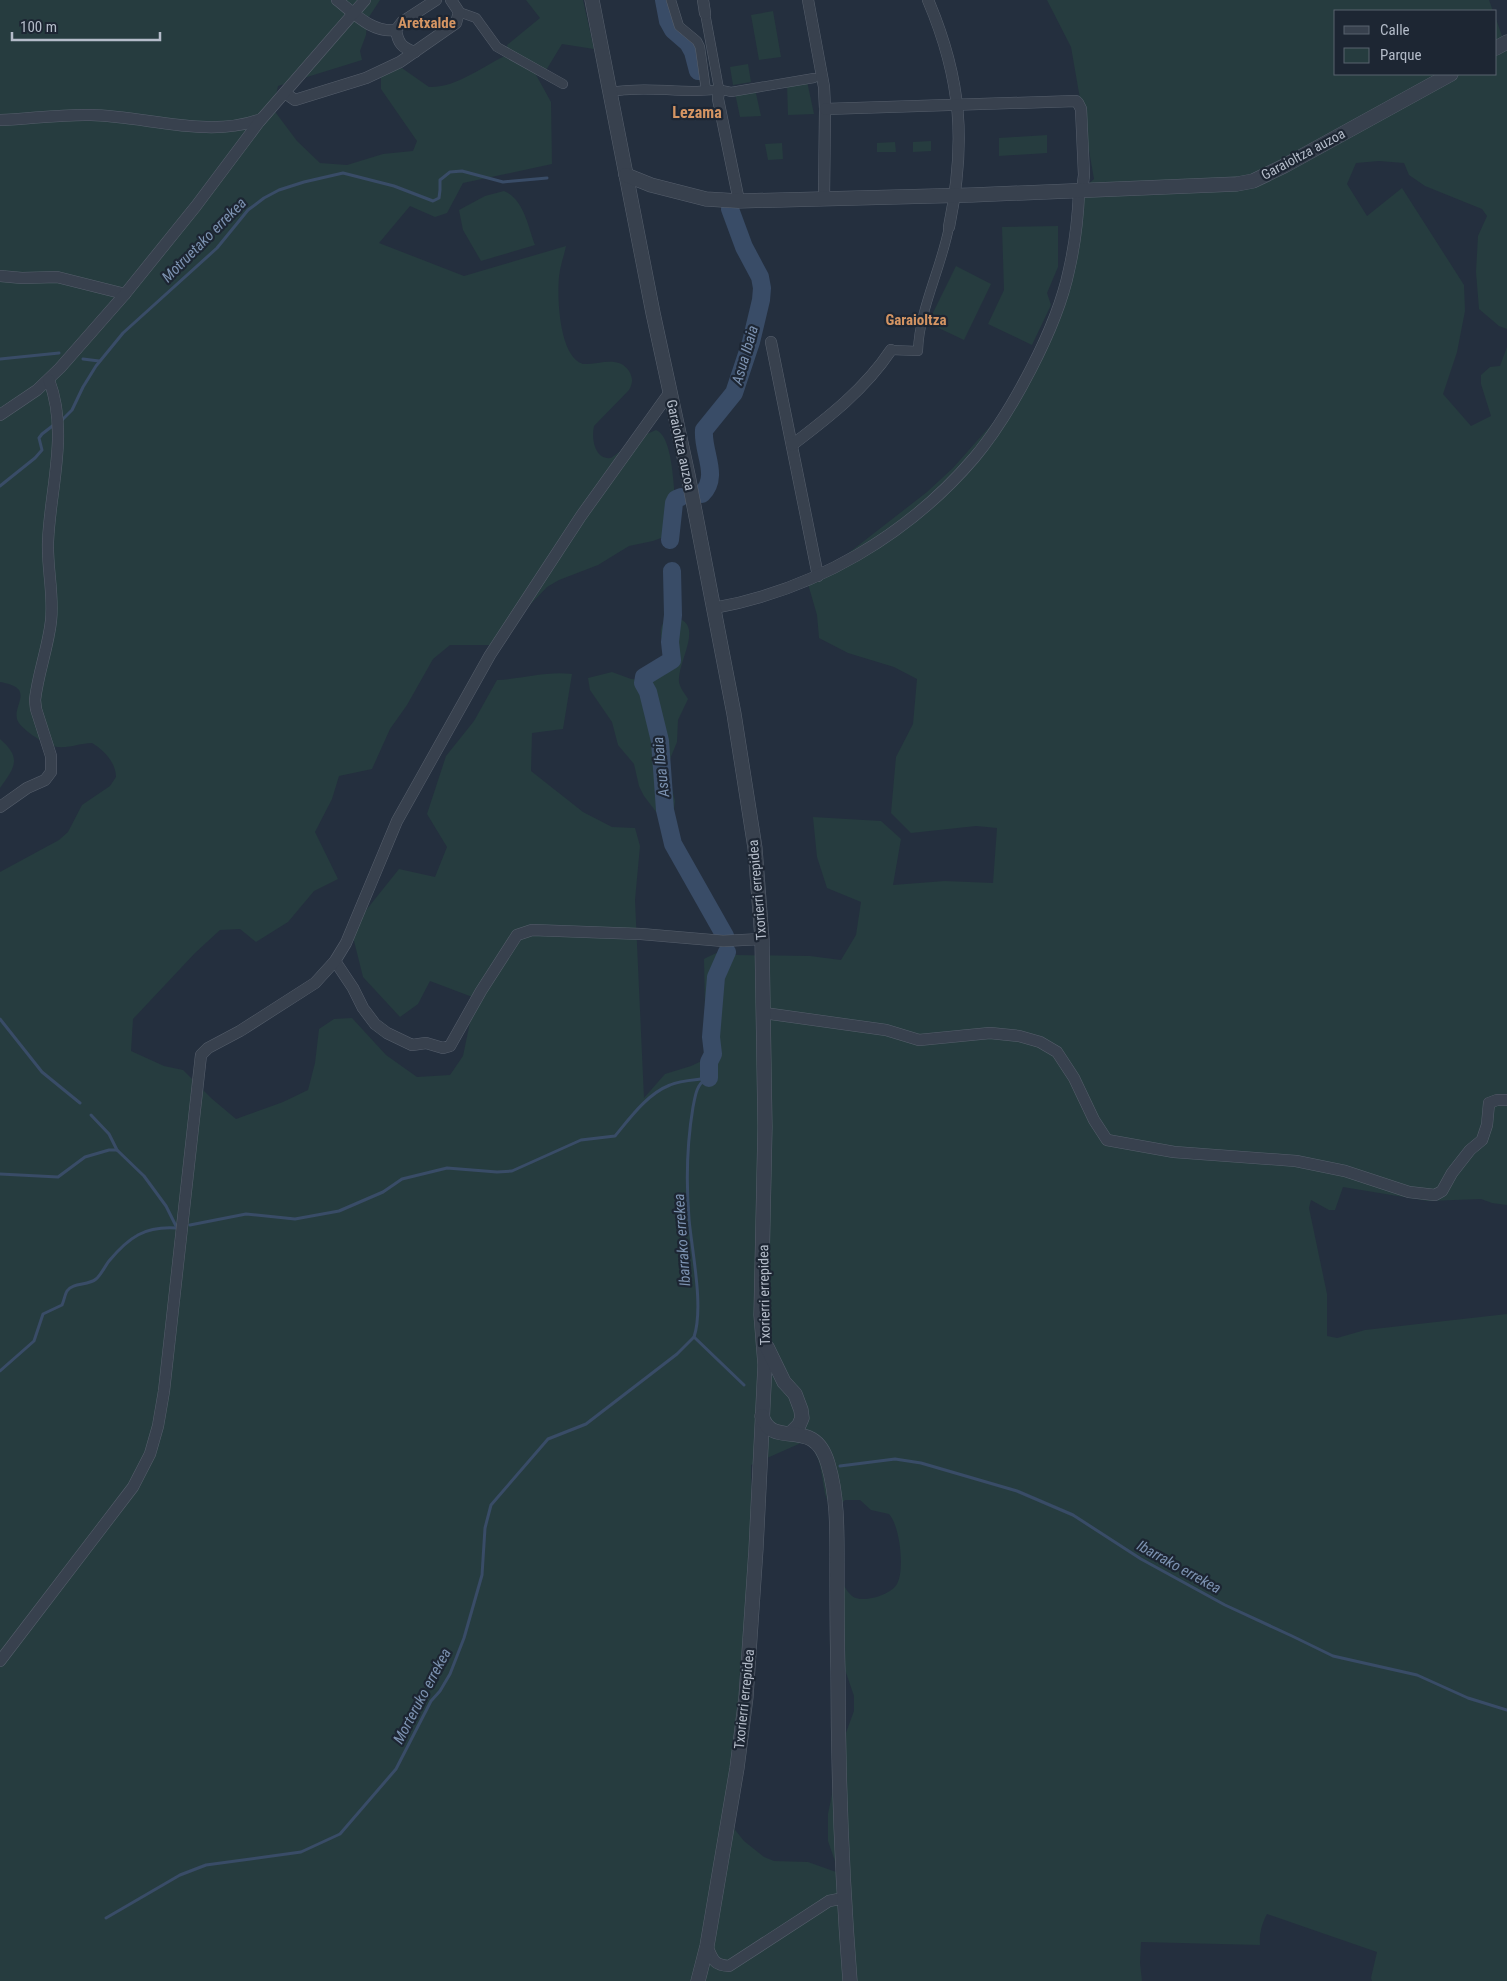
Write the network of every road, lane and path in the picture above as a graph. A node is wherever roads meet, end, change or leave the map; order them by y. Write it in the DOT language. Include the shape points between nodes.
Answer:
graph roads {
  1 [pos="337,0"];
  2 [pos="365,0"];
  3 [pos="436,0"];
  4 [pos="451,0"];
  5 [pos="592,0"];
  6 [pos="671,0"];
  7 [pos="703,0"];
  8 [pos="808,0"];
  9 [pos="930,1"];
  10 [pos="354,12"];
  11 [pos="460,12"];
  12 [pos="705,13"];
  13 [pos="396,30"];
  14 [pos="415,52"];
  15 [pos="1449,75"];
  16 [pos="814,78"];
  17 [pos="563,84"];
  18 [pos="719,89"];
  19 [pos="706,90"];
  20 [pos="618,91"];
  21 [pos="285,93"];
  22 [pos="958,105"];
  23 [pos="826,109"];
  24 [pos="0,120"];
  25 [pos="261,120"];
  26 [pos="626,175"];
  27 [pos="1081,192"];
  28 [pos="955,196"];
  29 [pos="824,198"];
  30 [pos="739,201"];
  31 [pos="948,227"];
  32 [pos="0,276"];
  33 [pos="125,294"];
  34 [pos="771,342"];
  35 [pos="890,350"];
  36 [pos="49,380"];
  37 [pos="670,392"];
  38 [pos="0,415"];
  39 [pos="792,445"];
  40 [pos="818,576"];
  41 [pos="714,608"];
  42 [pos="0,807"];
  43 [pos="762,939"];
  44 [pos="335,961"];
  45 [pos="764,1013"];
  46 [pos="1507,1100"];
  47 [pos="763,1337"];
  48 [pos="784,1382"];
  49 [pos="765,1392"];
  50 [pos="762,1416"];
  51 [pos="787,1433"];
  52 [pos="761,1461"];
  53 [pos="0,1661"];
  54 [pos="844,1898"];
  55 [pos="707,1946"];
  56 [pos="698,1981"];
  57 [pos="850,1981"];
  1 -- 10 [label="street"];
  2 -- 10 [label="street"];
  3 -- 13 [label="street" via="402,22"];
  4 -- 11 [label="street"];
  5 -- 26 [label="street, Garaioltza auzoa"];
  6 -- 19 [label="street" via="679,26 700,47"];
  7 -- 12 [label="street"];
  8 -- 23 [label="street"];
  9 -- 22 [label="street" via="953,74"];
  10 -- 13 [label="street" via="368,25 385,32"];
  10 -- 21 [label="street"];
  11 -- 14 [label="street" via="456,23"];
  11 -- 17 [label="street" via="476,18 496,47"];
  12 -- 18 [label="street"];
  13 -- 14 [label="street" via="401,45"];
  14 -- 21 [label="street" via="366,78 295,100"];
  15 -- 27 [label="street, Garaioltza auzoa" via="1253,180 1220,186"];
  16 -- 18 [label="street" via="731,92"];
  18 -- 19 [label="street"];
  18 -- 30 [label="street" via="718,99"];
  19 -- 20 [label="street" via="634,88"];
  21 -- 25 [label="street"];
  22 -- 23 [label="street"];
  22 -- 27 [label="street" via="1076,101 1081,109"];
  22 -- 28 [label="street" via="960,147"];
  23 -- 29 [label="street"];
  24 -- 25 [label="street" via="92,115 219,127"];
  25 -- 33 [label="street"];
  26 -- 30 [label="street, Garaioltza auzoa" via="706,199"];
  26 -- 37 [label="street, Garaioltza auzoa"];
  27 -- 28 [label="street, Garaioltza auzoa"];
  27 -- 40 [label="street" via="1069,272 1054,320 1020,390 1000,422 974,457 916,514 867,550"];
  28 -- 29 [label="street, Garaioltza auzoa"];
  28 -- 31 [label="street"];
  29 -- 30 [label="street, Garaioltza auzoa"];
  31 -- 35 [label="street" via="944,252 918,339 918,351"];
  32 -- 33 [label="street" via="57,277"];
  33 -- 36 [label="street"];
  34 -- 39 [label="street"];
  35 -- 39 [label="street" via="877,371 859,390"];
  36 -- 38 [label="street"];
  36 -- 42 [label="street" via="53,389 59,451 48,543 51,619 35,700 51,756 52,772 45,780"];
  37 -- 41 [label="street, Garaioltza auzoa"];
  37 -- 44 [label="street" via="581,516 490,655 397,820 350,935"];
  39 -- 40 [label="street"];
  40 -- 41 [label="street" via="757,598"];
  41 -- 43 [label="street, Txorierri errepidea" via="749,800"];
  43 -- 44 [label="street" via="724,941 631,934 523,932 490,977 450,1046 442,1048 412,1045 375,1024"];
  43 -- 45 [label="street, Txorierri errepidea"];
  44 -- 53 [label="street" via="315,983 201,1055 164,1391 150,1454 132,1487"];
  45 -- 46 [label="street" via="886,1030 919,1040 990,1034 1019,1036 1040,1042 1057,1052 1108,1140 1174,1152 1296,1161 1426,1194 1435,1195 1442,1191 1463,1157 1482,1140 1489,1103"];
  45 -- 47 [label="street, Txorierri errepidea"];
  47 -- 48 [label="street"];
  47 -- 49 [label="street, Txorierri errepidea"];
  48 -- 49 [label="street" via="772,1382"];
  48 -- 51 [label="street" via="795,1394 802,1410 799,1425"];
  49 -- 50 [label="street, Txorierri errepidea"];
  50 -- 51 [label="street" via="768,1428"];
  50 -- 52 [label="street, Txorierri errepidea"];
  51 -- 52 [label="street" via="767,1449"];
  51 -- 54 [label="street" via="803,1435 816,1442 829,1466 835,1501 838,1786"];
  52 -- 55 [label="street, Txorierri errepidea" via="746,1697"];
  54 -- 55 [label="street" via="829,1901 729,1966 720,1966 714,1961"];
  54 -- 57 [label="street"];
  55 -- 56 [label="street, Txorierri errepidea"];
}
